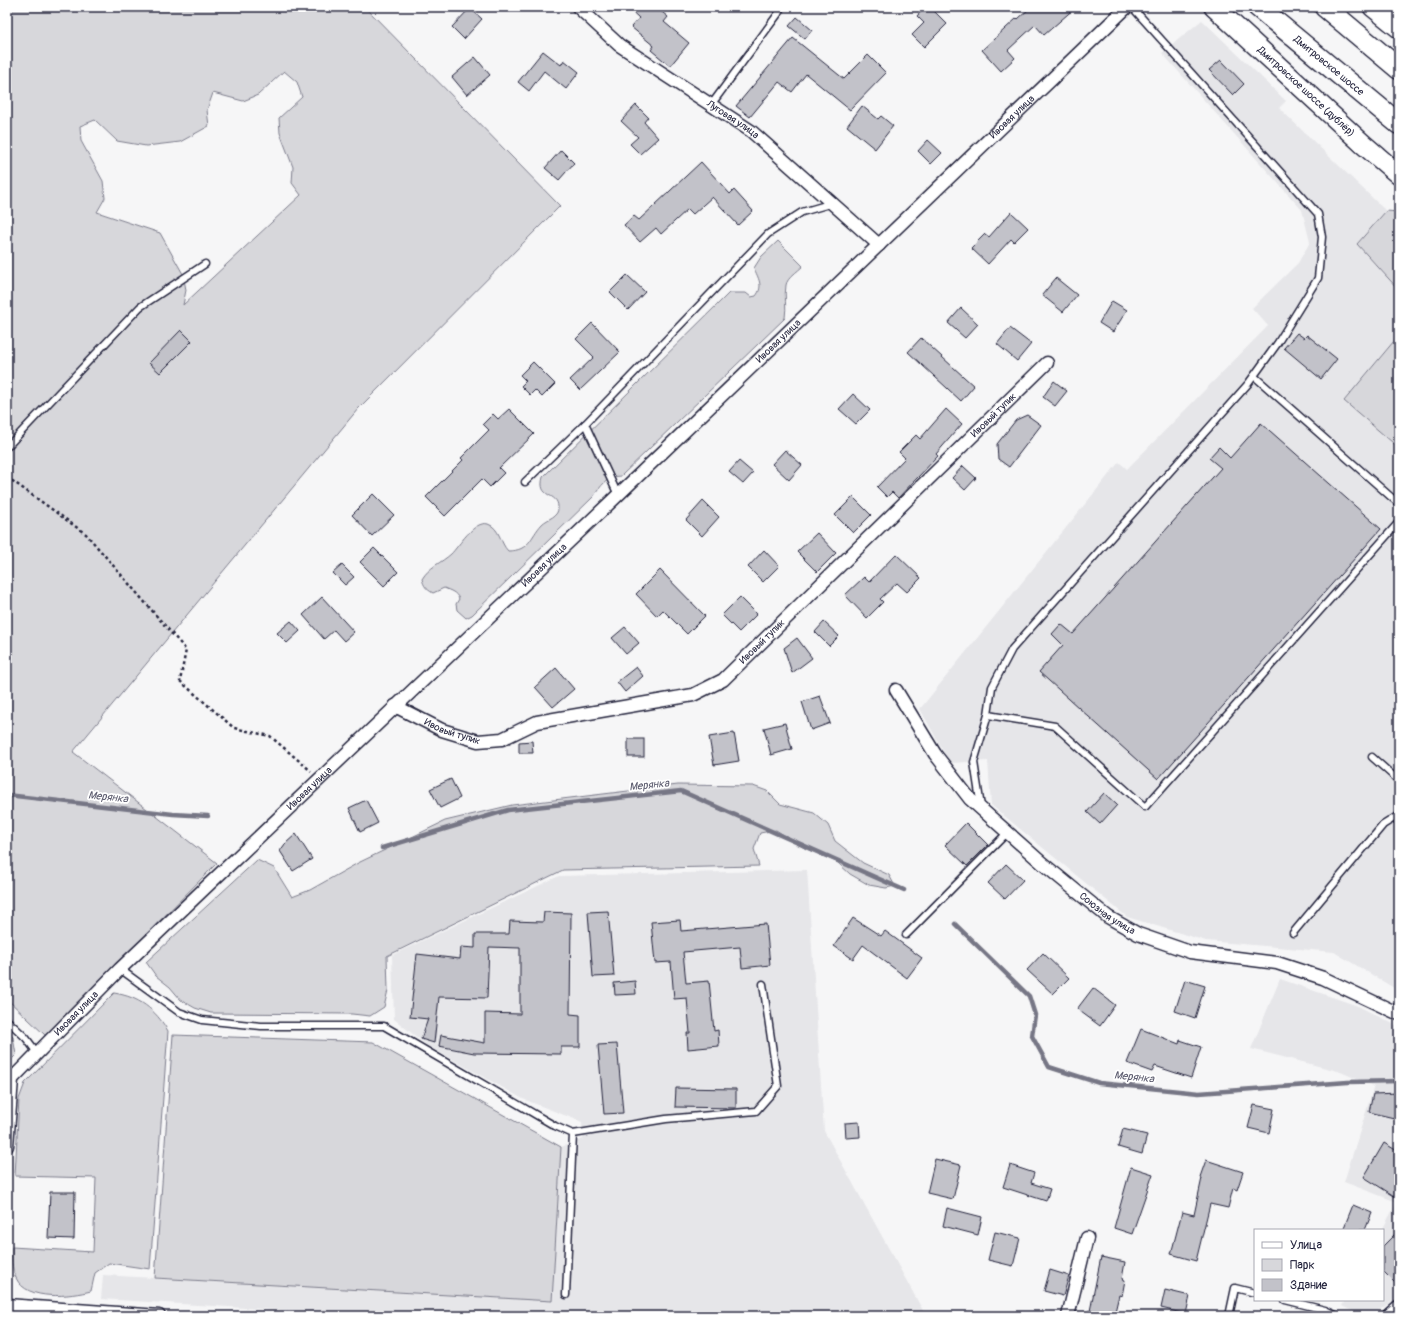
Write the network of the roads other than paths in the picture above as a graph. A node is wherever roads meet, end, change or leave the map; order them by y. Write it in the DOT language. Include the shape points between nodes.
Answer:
graph roads {
  1 [pos="578,7"];
  2 [pos="781,7"];
  3 [pos="1127,7"];
  4 [pos="1132,7"];
  5 [pos="1214,7"];
  6 [pos="1258,7"];
  7 [pos="1325,7"];
  8 [pos="1373,7"];
  9 [pos="1399,28"];
  10 [pos="1399,69"];
  11 [pos="711,105"];
  12 [pos="1399,124"];
  13 [pos="1399,175"];
  14 [pos="833,203"];
  15 [pos="879,245"];
  16 [pos="205,264"];
  17 [pos="1047,362"];
  18 [pos="1254,376"];
  19 [pos="585,424"];
  20 [pos="7,447"];
  21 [pos="525,482"];
  22 [pos="618,495"];
  23 [pos="1399,504"];
  24 [pos="1399,522"];
  25 [pos="896,690"];
  26 [pos="395,706"];
  27 [pos="988,715"];
  28 [pos="1372,757"];
  29 [pos="1399,781"];
  30 [pos="981,809"];
  31 [pos="1399,815"];
  32 [pos="1007,833"];
  33 [pos="1293,933"];
  34 [pos="906,935"];
  35 [pos="120,970"];
  36 [pos="763,984"];
  37 [pos="1399,1014"];
  38 [pos="7,1020"];
  39 [pos="38,1054"];
  40 [pos="9,1082"];
  41 [pos="573,1134"];
  42 [pos="7,1146"];
  43 [pos="1087,1238"];
  44 [pos="1254,1292"];
  45 [pos="566,1295"];
  46 [pos="1289,1301"];
  47 [pos="7,1305"];
  48 [pos="1399,1308"];
  49 [pos="159,1316"];
  50 [pos="1068,1316"];
  51 [pos="1229,1316"];
  52 [pos="1338,1316"];
  53 [pos="1390,1316"];
  1 -- 11 [label="street, Луговая улица" via="619,44"];
  2 -- 11 [label="lane"];
  3 -- 15 [label="street, Ивовая улица"];
  4 -- 18 [label="lane" via="1318,214 1322,237 1318,278 1287,330"];
  5 -- 13 [label="main road, Дмитровское шоссе (дублёр)"];
  6 -- 12 [label="highway, Дмитровское шоссе"];
  7 -- 10 [label="highway"];
  8 -- 9 [label="main road"];
  11 -- 14 [label="street, Луговая улица" via="751,131"];
  14 -- 15 [label="street, Луговая улица"];
  14 -- 19 [label="lane" via="802,212 768,234"];
  15 -- 22 [label="street, Ивовая улица"];
  16 -- 20 [label="lane" via="140,307"];
  17 -- 26 [label="street, Ивовый тупик" via="723,680 693,695 537,722 502,738 478,741 442,730"];
  18 -- 23 [label="lane"];
  18 -- 27 [label="lane" via="1012,649 992,687"];
  19 -- 21 [label="lane"];
  19 -- 22 [label="lane"];
  22 -- 26 [label="street, Ивовая улица"];
  24 -- 27 [label="lane" via="1145,806 1055,726"];
  25 -- 30 [label="street, Союзная улица" via="935,754 970,799"];
  26 -- 35 [label="street, Ивовая улица"];
  27 -- 30 [label="lane" via="974,762"];
  28 -- 29 [label="lane"];
  30 -- 32 [label="street, Союзная улица"];
  31 -- 33 [label="lane" via="1383,825"];
  32 -- 34 [label="lane"];
  32 -- 37 [label="street, Союзная улица" via="1108,917 1138,934 1190,952 1277,963 1323,978"];
  35 -- 39 [label="street, Ивовая улица"];
  35 -- 41 [label="lane" via="179,1012 202,1020 261,1026 384,1026"];
  36 -- 41 [label="lane" via="778,1086 756,1111 666,1120"];
  38 -- 39 [label="lane"];
  39 -- 40 [label="street, Ивовая улица"];
  40 -- 42 [label="street, Ивовая улица"];
  41 -- 45 [label="lane"];
  43 -- 50 [label="street"];
  44 -- 51 [label="lane" via="1235,1288"];
  46 -- 52 [label="lane"];
  47 -- 49 [label="street"];
  48 -- 53 [label="street"];
}
